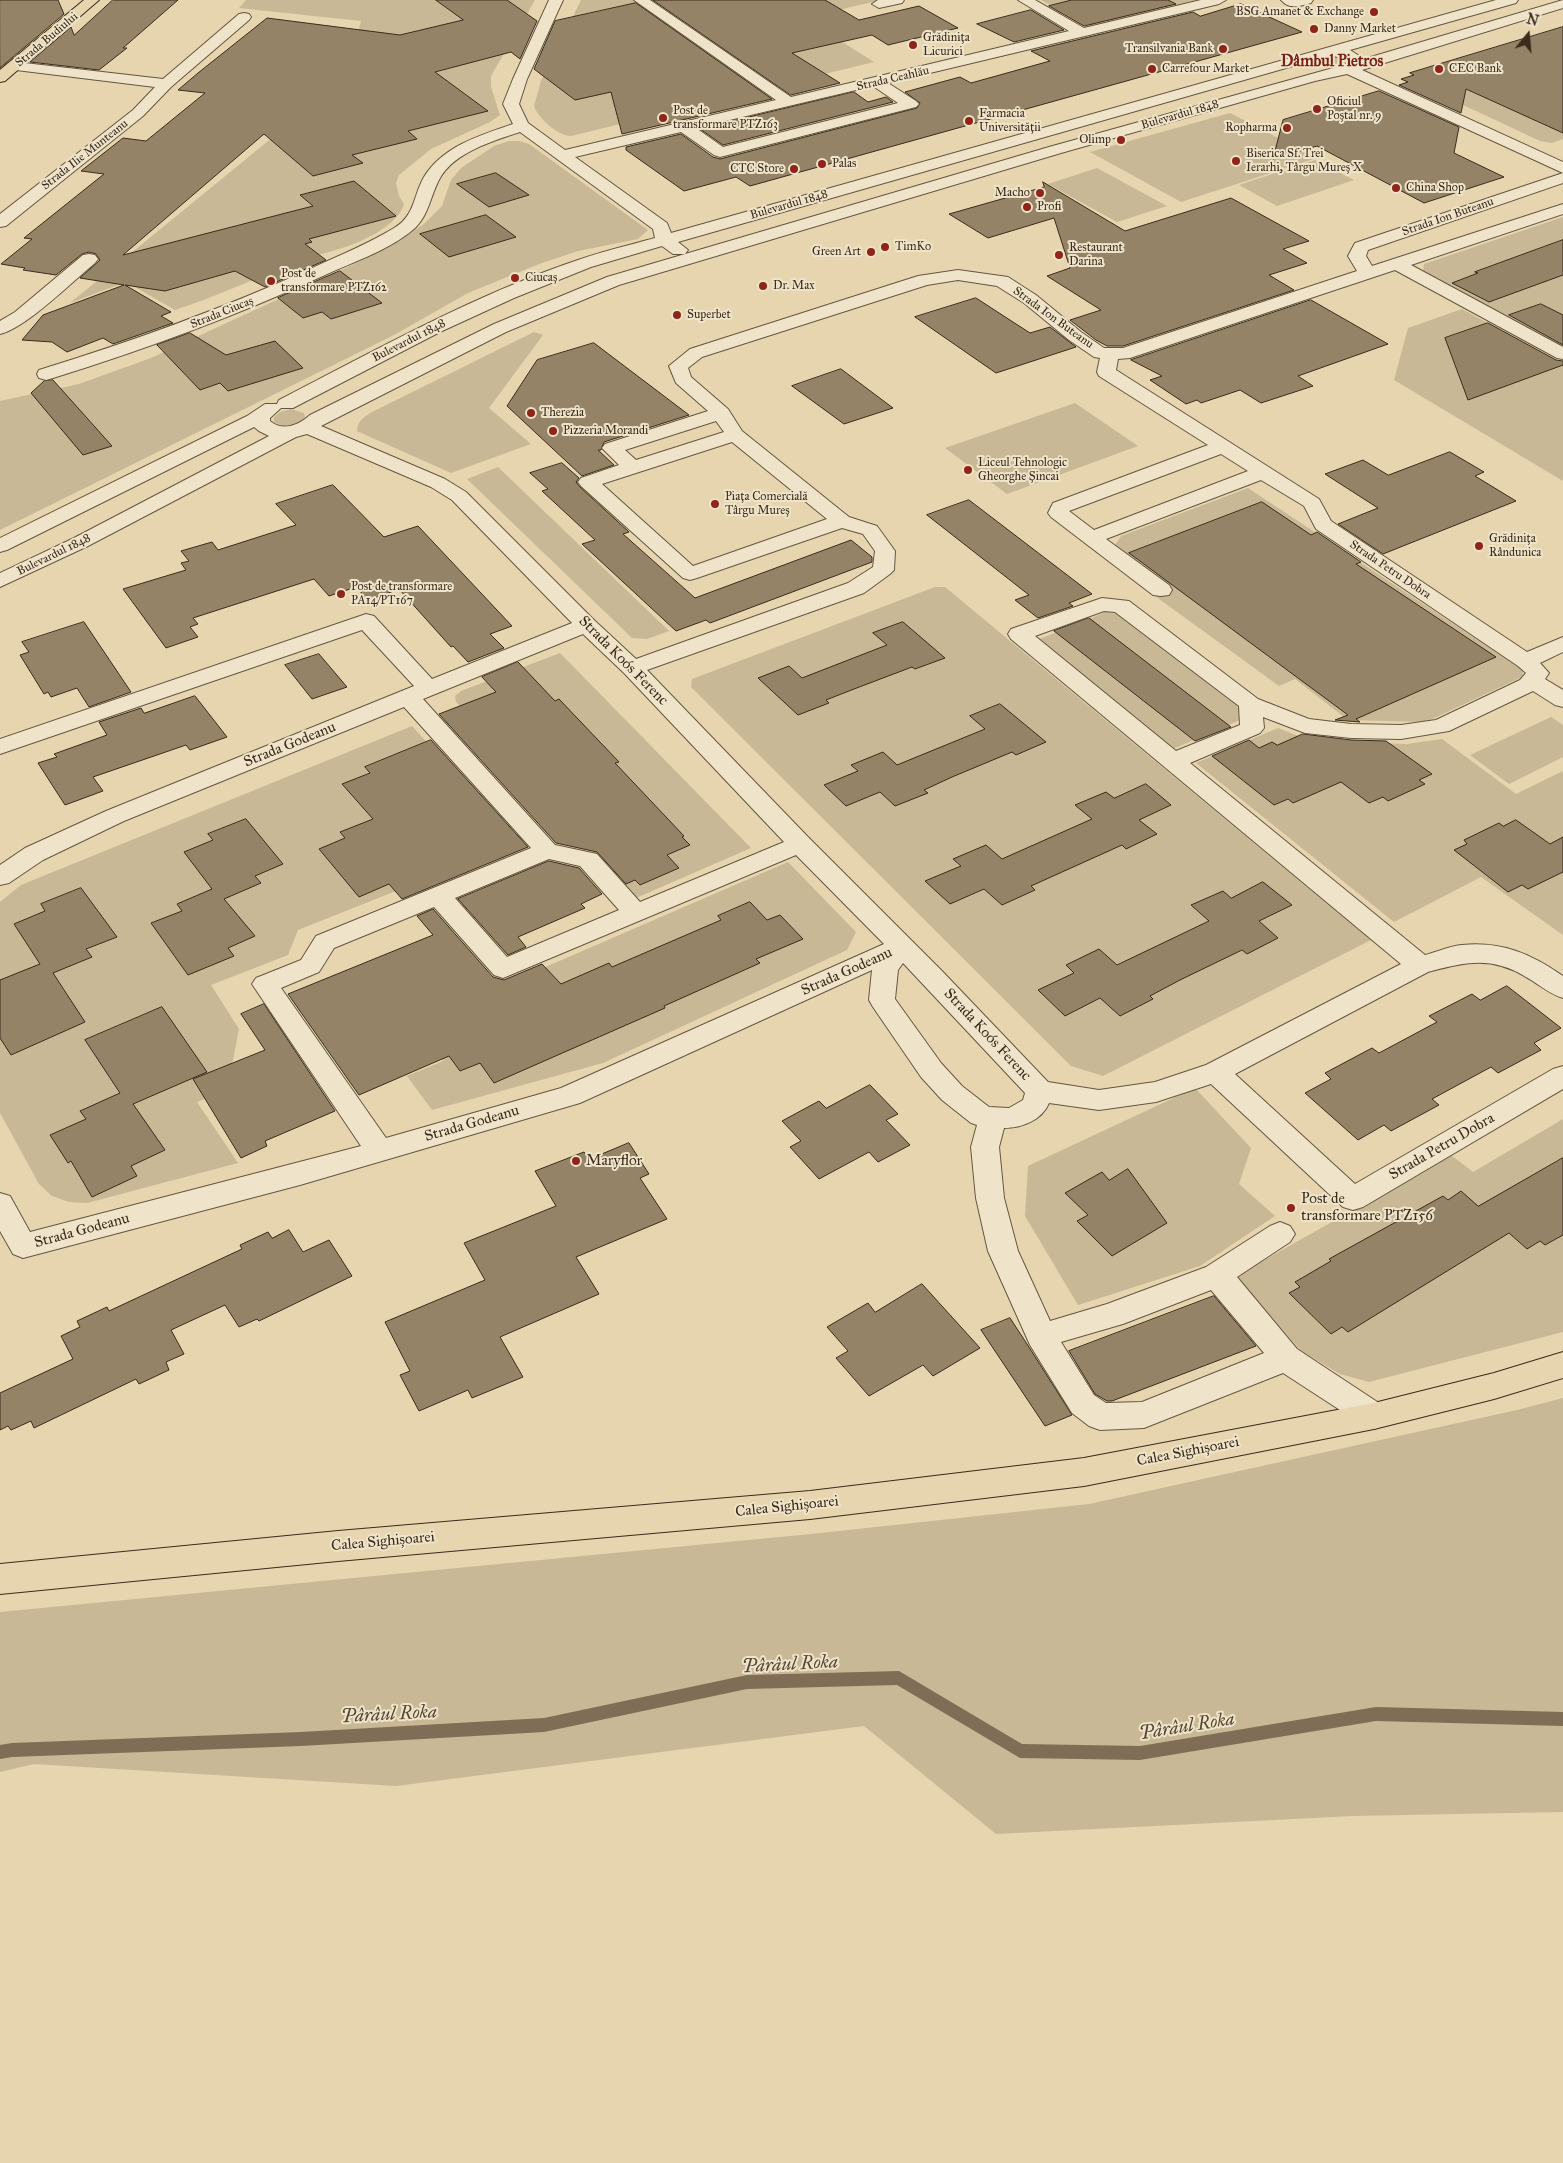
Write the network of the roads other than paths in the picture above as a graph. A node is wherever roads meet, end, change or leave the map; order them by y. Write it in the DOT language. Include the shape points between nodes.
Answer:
graph roads {
  1 [pos="92,0"];
  2 [pos="641,0"];
  3 [pos="897,0"];
  4 [pos="1025,0"];
  5 [pos="1219,0"];
  6 [pos="1288,0"];
  7 [pos="1306,0"];
  8 [pos="1511,0"];
  9 [pos="554,1"];
  10 [pos="879,4"];
  11 [pos="1563,4"];
  12 [pos="244,17"];
  13 [pos="1083,33"];
  14 [pos="1319,54"];
  15 [pos="16,66"];
  16 [pos="1350,69"];
  17 [pos="0,78"];
  18 [pos="877,82"];
  19 [pos="166,84"];
  20 [pos="790,103"];
  21 [pos="522,126"];
  22 [pos="684,127"];
  23 [pos="564,155"];
  24 [pos="1555,159"];
  25 [pos="1563,168"];
  26 [pos="1563,178"];
  27 [pos="1563,209"];
  28 [pos="0,222"];
  29 [pos="664,240"];
  30 [pos="690,258"];
  31 [pos="88,259"];
  32 [pos="1397,264"];
  33 [pos="1366,274"];
  34 [pos="0,329"];
  35 [pos="1110,354"];
  36 [pos="1563,354"];
  37 [pos="46,374"];
  38 [pos="286,404"];
  39 [pos="717,410"];
  40 [pos="261,416"];
  41 [pos="306,426"];
  42 [pos="734,435"];
  43 [pos="1223,446"];
  44 [pos="632,467"];
  45 [pos="1263,472"];
  46 [pos="842,521"];
  47 [pos="1091,538"];
  48 [pos="0,546"];
  49 [pos="0,581"];
  50 [pos="1121,606"];
  51 [pos="586,625"];
  52 [pos="1563,644"];
  53 [pos="632,668"];
  54 [pos="1529,671"];
  55 [pos="427,690"];
  56 [pos="1563,700"];
  57 [pos="1250,704"];
  58 [pos="0,747"];
  59 [pos="1173,761"];
  60 [pos="800,844"];
  61 [pos="548,851"];
  62 [pos="0,877"];
  63 [pos="439,896"];
  64 [pos="636,913"];
  65 [pos="902,946"];
  66 [pos="1420,966"];
  67 [pos="1563,989"];
  68 [pos="1216,1072"];
  69 [pos="1563,1076"];
  70 [pos="1040,1091"];
  71 [pos="993,1118"];
  72 [pos="380,1151"];
  73 [pos="0,1204"];
  74 [pos="1280,1234"];
  75 [pos="11,1248"];
  76 [pos="1217,1275"];
  77 [pos="1041,1336"];
  78 [pos="1286,1358"];
  79 [pos="1563,1365"];
  80 [pos="1374,1416"];
  81 [pos="0,1579"];
  1 -- 15 [label="main road, Strada Budiului"];
  2 -- 20 [label="street"];
  3 -- 10 [label="street"];
  4 -- 13 [label="street"];
  5 -- 13 [label="street, Strada Ceahlău"];
  6 -- 7 [label="street" via="1295,3"];
  8 -- 14 [label="street, Bulevardul 1848"];
  9 -- 21 [label="street" via="511,104"];
  11 -- 16 [label="street, Bulevardul 1848"];
  12 -- 19 [label="street, Strada Ilie Munteanu"];
  13 -- 18 [label="street, Strada Ceahlău"];
  14 -- 16 [label="street" via="1351,56 1359,63"];
  14 -- 16 [label="street" via="1308,58 1310,65 1324,70"];
  14 -- 29 [label="street, Bulevardul 1848"];
  15 -- 17 [label="main road, Strada Budiului"];
  15 -- 19 [label="street"];
  16 -- 24 [label="street"];
  16 -- 30 [label="street, Bulevardul 1848" via="1084,142"];
  18 -- 20 [label="street, Strada Ceahlău"];
  18 -- 22 [label="street" via="911,104 720,152"];
  19 -- 28 [label="street, Strada Ilie Munteanu" via="138,113"];
  20 -- 22 [label="street, Strada Ceahlău"];
  21 -- 23 [label="street"];
  21 -- 37 [label="street, Strada Ciucaș" via="478,142 443,165 432,178 418,216 404,229 372,247 293,284 177,331"];
  22 -- 23 [label="street, Strada Ceahlău"];
  23 -- 29 [label="street" via="661,227"];
  24 -- 25 [label="street"];
  26 -- 33 [label="street, Strada Ion Buteanu" via="1361,247 1357,256"];
  27 -- 32 [label="street, Strada Ion Buteanu"];
  29 -- 30 [label="street"];
  29 -- 38 [label="street, Bulevardul 1848" via="585,263 466,311"];
  30 -- 41 [label="street, Bulevardul 1848" via="613,281 502,326"];
  31 -- 34 [label="street" via="21,316"];
  32 -- 33 [label="street, Strada Ion Buteanu"];
  32 -- 36 [label="street"];
  33 -- 35 [label="street, Strada Ion Buteanu" via="1124,354"];
  35 -- 39 [label="street, Strada Ion Buteanu" via="1100,353 1002,281 958,275 924,280 696,353 678,366 683,379"];
  35 -- 43 [label="street, Strada Petru Dobra" via="1106,372"];
  38 -- 40 [label="street, Bulevardul 1848" via="270,408"];
  38 -- 41 [label="street" via="314,408 318,414"];
  39 -- 42 [label="street"];
  39 -- 44 [label="street" via="612,448"];
  40 -- 41 [label="street" via="260,422 271,430"];
  40 -- 48 [label="street"];
  41 -- 49 [label="street, Bulevardul 1848"];
  41 -- 51 [label="street, Strada Koós Ferenc" via="438,483 459,496"];
  42 -- 44 [label="street"];
  42 -- 46 [label="street"];
  43 -- 45 [label="street, Strada Petru Dobra"];
  43 -- 47 [label="street" via="1060,508 1058,512"];
  44 -- 46 [label="street" via="588,482 690,574"];
  45 -- 47 [label="street"];
  45 -- 54 [label="street, Strada Petru Dobra" via="1312,503 1323,524"];
  46 -- 53 [label="street" via="870,530 885,551 883,570 856,588"];
  47 -- 50 [label="street" via="1161,590"];
  50 -- 57 [label="street"];
  50 -- 59 [label="street" via="1102,604 1019,634"];
  51 -- 53 [label="street, Strada Koós Ferenc"];
  51 -- 55 [label="street, Strada Godeanu"];
  52 -- 54 [label="street"];
  53 -- 60 [label="street, Strada Koós Ferenc"];
  54 -- 56 [label="street, Strada Petru Dobra"];
  54 -- 57 [label="street" via="1528,685 1442,726 1401,732 1306,726"];
  55 -- 58 [label="street" via="366,621"];
  55 -- 61 [label="street"];
  55 -- 62 [label="street, Strada Godeanu" via="116,816 34,854"];
  57 -- 59 [label="street" via="1252,728"];
  59 -- 66 [label="street"];
  60 -- 64 [label="street"];
  60 -- 65 [label="street, Strada Koós Ferenc"];
  61 -- 63 [label="street"];
  61 -- 64 [label="street" via="588,860"];
  63 -- 64 [label="street" via="503,968"];
  63 -- 72 [label="street" via="325,942 310,966 265,984"];
  65 -- 70 [label="street, Strada Koós Ferenc"];
  65 -- 71 [label="street, Strada Koós Ferenc" via="885,968 882,1000 931,1070 952,1093 981,1116"];
  65 -- 72 [label="street, Strada Godeanu" via="570,1096"];
  66 -- 67 [label="street" via="1462,954 1505,955 1536,970"];
  66 -- 68 [label="street"];
  68 -- 69 [label="street, Strada Petru Dobra" via="1353,1199"];
  68 -- 70 [label="street" via="1156,1092 1099,1100"];
  70 -- 71 [label="street, Strada Koós Ferenc" via="1034,1106 1014,1118"];
  71 -- 77 [label="street" via="985,1147 990,1198 1003,1251"];
  72 -- 75 [label="street, Strada Godeanu"];
  73 -- 75 [label="street, Strada Godeanu"];
  74 -- 76 [label="street"];
  76 -- 77 [label="street" via="1112,1315"];
  76 -- 78 [label="street"];
  77 -- 78 [label="street" via="1083,1404 1100,1417 1144,1415"];
  78 -- 80 [label="street"];
  79 -- 80 [label="main road, Calea Sighișoarei"];
  80 -- 81 [label="main road, Calea Sighișoarei" via="1084,1472 810,1505"];
}
